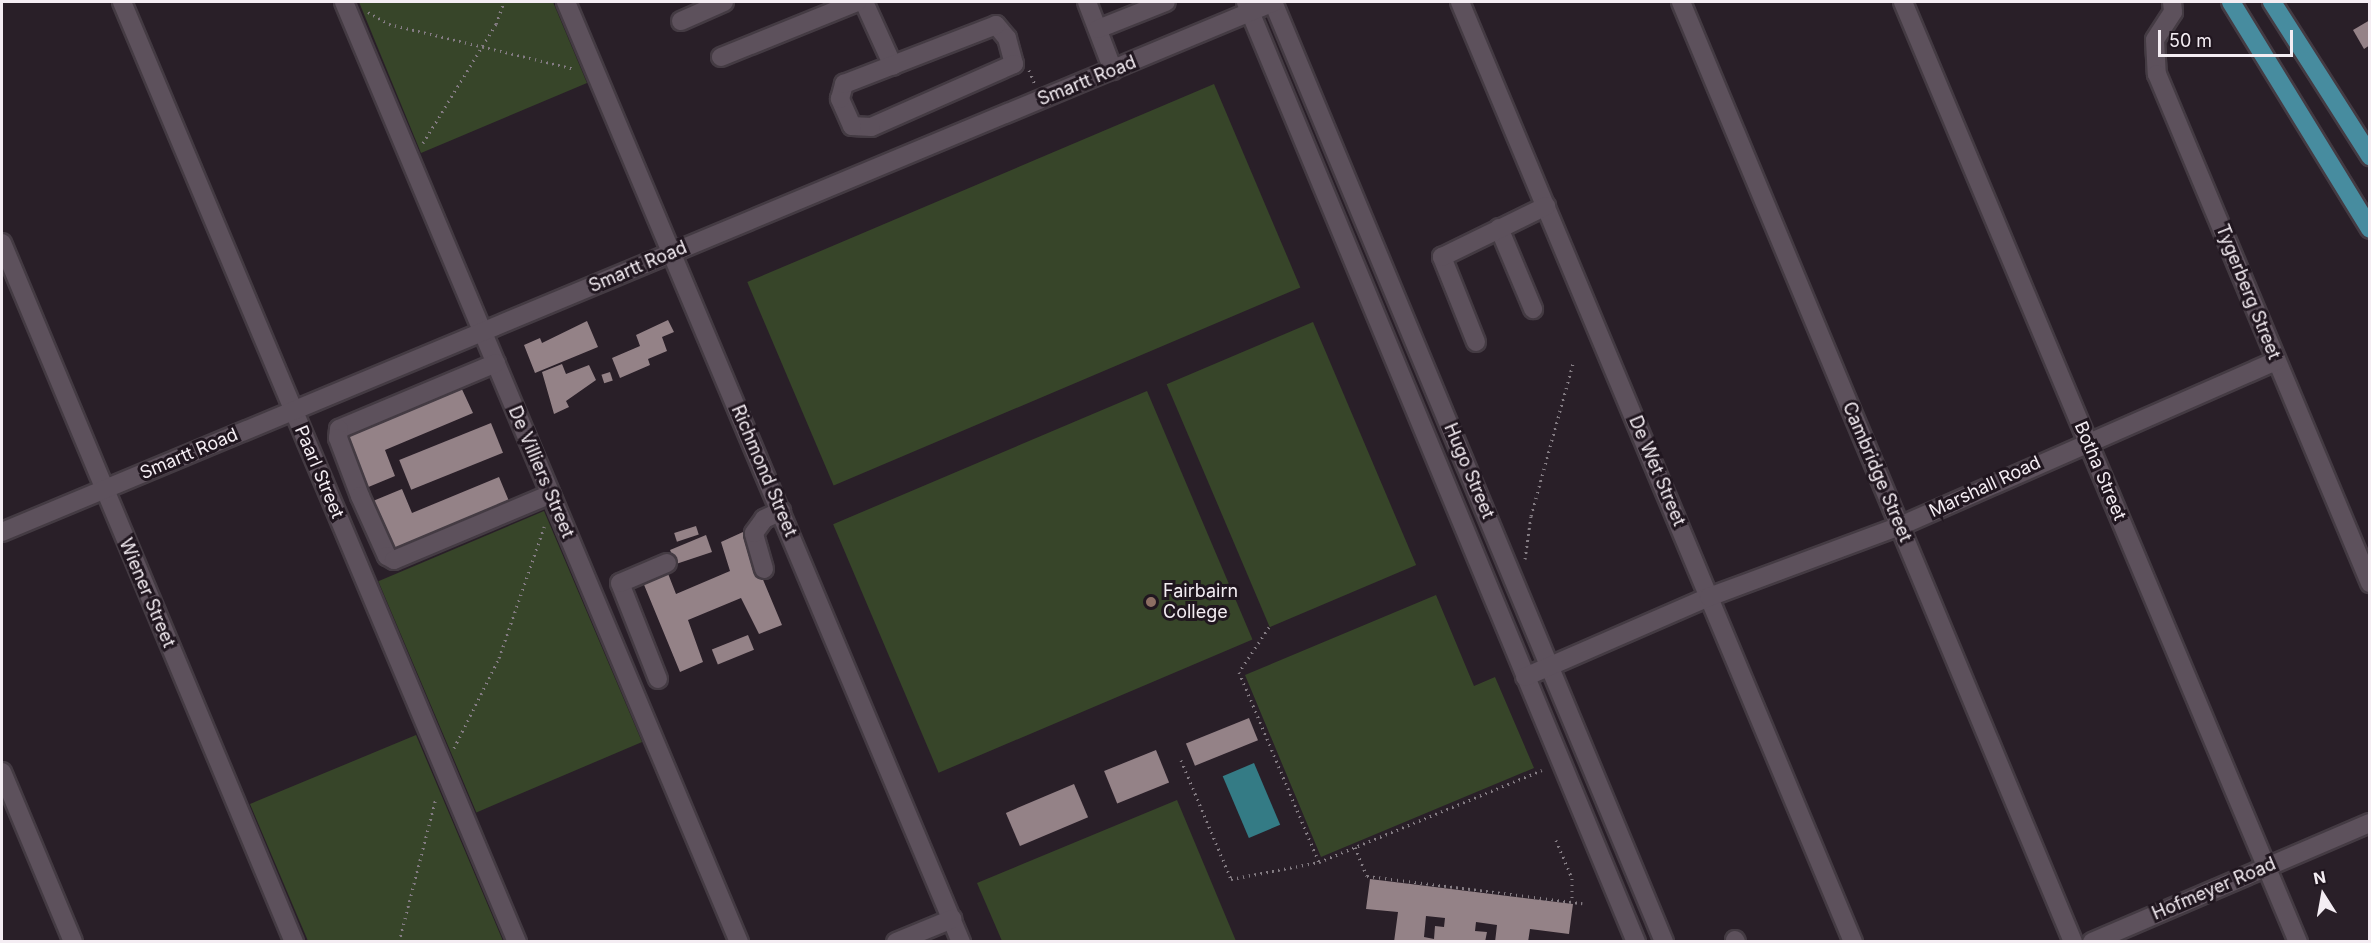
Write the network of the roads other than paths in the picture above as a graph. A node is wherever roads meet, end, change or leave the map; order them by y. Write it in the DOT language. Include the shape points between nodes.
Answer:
graph roads {
  1 [pos="122,2"];
  2 [pos="344,2"];
  3 [pos="566,2"];
  4 [pos="724,2"];
  5 [pos="858,2"];
  6 [pos="864,2"];
  7 [pos="1087,2"];
  8 [pos="1166,2"];
  9 [pos="1274,2"];
  10 [pos="1460,2"];
  11 [pos="1681,2"];
  12 [pos="1903,2"];
  13 [pos="2172,2"];
  14 [pos="2230,2"];
  15 [pos="2272,2"];
  16 [pos="1248,7"];
  17 [pos="681,21"];
  18 [pos="1098,29"];
  19 [pos="721,57"];
  20 [pos="893,66"];
  21 [pos="1113,70"];
  22 [pos="2370,156"];
  23 [pos="1546,206"];
  24 [pos="1499,228"];
  25 [pos="2370,229"];
  26 [pos="2,243"];
  27 [pos="672,252"];
  28 [pos="1533,309"];
  29 [pos="483,332"];
  30 [pos="1476,342"];
  31 [pos="2276,361"];
  32 [pos="496,363"];
  33 [pos="294,411"];
  34 [pos="2087,440"];
  35 [pos="104,490"];
  36 [pos="360,496"];
  37 [pos="554,502"];
  38 [pos="336,511"];
  39 [pos="781,511"];
  40 [pos="1900,526"];
  41 [pos="2,532"];
  42 [pos="667,563"];
  43 [pos="764,570"];
  44 [pos="620,583"];
  45 [pos="2370,583"];
  46 [pos="593,594"];
  47 [pos="1709,597"];
  48 [pos="1549,664"];
  49 [pos="1526,677"];
  50 [pos="658,679"];
  51 [pos="2,772"];
  52 [pos="1613,815"];
  53 [pos="2370,823"];
  54 [pos="1588,827"];
  55 [pos="2266,866"];
  56 [pos="952,919"];
  57 [pos="73,942"];
  58 [pos="294,942"];
  59 [pos="517,942"];
  60 [pos="739,942"];
  61 [pos="896,942"];
  62 [pos="961,942"];
  63 [pos="1636,942"];
  64 [pos="1664,942"];
  65 [pos="1853,942"];
  66 [pos="2073,942"];
  67 [pos="2092,942"];
  68 [pos="2298,942"];
  1 -- 33 [label="street, Paarl Street"];
  2 -- 29 [label="street, De Villiers Street"];
  3 -- 27 [label="street, Richmond Street"];
  4 -- 17 [label="street"];
  5 -- 19 [label="street"];
  6 -- 20 [label="street"];
  7 -- 18 [label="street"];
  8 -- 18 [label="street"];
  9 -- 16 [label="street, Smartt Road"];
  9 -- 48 [label="street, Hugo Street"];
  10 -- 23 [label="street, De Wet Street"];
  11 -- 40 [label="street, Cambridge Street"];
  12 -- 34 [label="street, Botha Street"];
  13 -- 31 [label="street, Tygerberg Street" via="2173,12 2155,40 2157,74"];
  14 -- 25 [label="main road"];
  15 -- 22 [label="main road"];
  16 -- 21 [label="street, Smartt Road"];
  16 -- 49 [label="street, Hugo Street"];
  18 -- 21 [label="street"];
  20 -- 20 [label="street" via="842,87 840,99 856,128 871,127 1014,64 1007,38 996,25"];
  21 -- 27 [label="street, Smartt Road"];
  23 -- 24 [label="street"];
  23 -- 47 [label="street, De Wet Street"];
  24 -- 28 [label="street"];
  24 -- 30 [label="street" via="1442,257"];
  26 -- 35 [label="street, Wiener Street"];
  27 -- 29 [label="street, Smartt Road"];
  27 -- 39 [label="street, Richmond Street"];
  29 -- 32 [label="street, De Villiers Street"];
  29 -- 33 [label="street, Smartt Road"];
  31 -- 34 [label="street, Marshall Road"];
  31 -- 45 [label="street, Tygerberg Street"];
  32 -- 36 [label="street" via="339,429 338,438"];
  32 -- 37 [label="street, De Villiers Street"];
  33 -- 35 [label="street, Smartt Road"];
  33 -- 38 [label="street, Paarl Street"];
  34 -- 40 [label="street, Marshall Road"];
  34 -- 55 [label="street, Botha Street"];
  35 -- 41 [label="street, Smartt Road"];
  35 -- 58 [label="street, Wiener Street"];
  36 -- 37 [label="street" via="387,556 394,560"];
  36 -- 38 [label="street"];
  37 -- 46 [label="street, De Villiers Street"];
  38 -- 59 [label="street, Paarl Street"];
  39 -- 43 [label="street" via="764,519 753,533"];
  39 -- 56 [label="street, Richmond Street"];
  40 -- 47 [label="street, Marshall Road"];
  40 -- 66 [label="street, Cambridge Street"];
  42 -- 44 [label="street"];
  44 -- 46 [label="street"];
  44 -- 50 [label="street"];
  46 -- 60 [label="street, De Villiers Street"];
  47 -- 48 [label="street, Marshall Road"];
  47 -- 65 [label="street, De Wet Street"];
  48 -- 49 [label="street, Marshall Road"];
  48 -- 52 [label="street, Hugo Street"];
  49 -- 54 [label="street, Hugo Street"];
  51 -- 57 [label="street"];
  52 -- 54 [label="street"];
  52 -- 64 [label="street, Hugo Street"];
  53 -- 55 [label="street, Hofmeyer Road"];
  54 -- 63 [label="street, Hugo Street"];
  55 -- 67 [label="street, Hofmeyer Road"];
  55 -- 68 [label="street, Botha Street"];
  56 -- 61 [label="street"];
  56 -- 62 [label="street, Richmond Street"];
}
